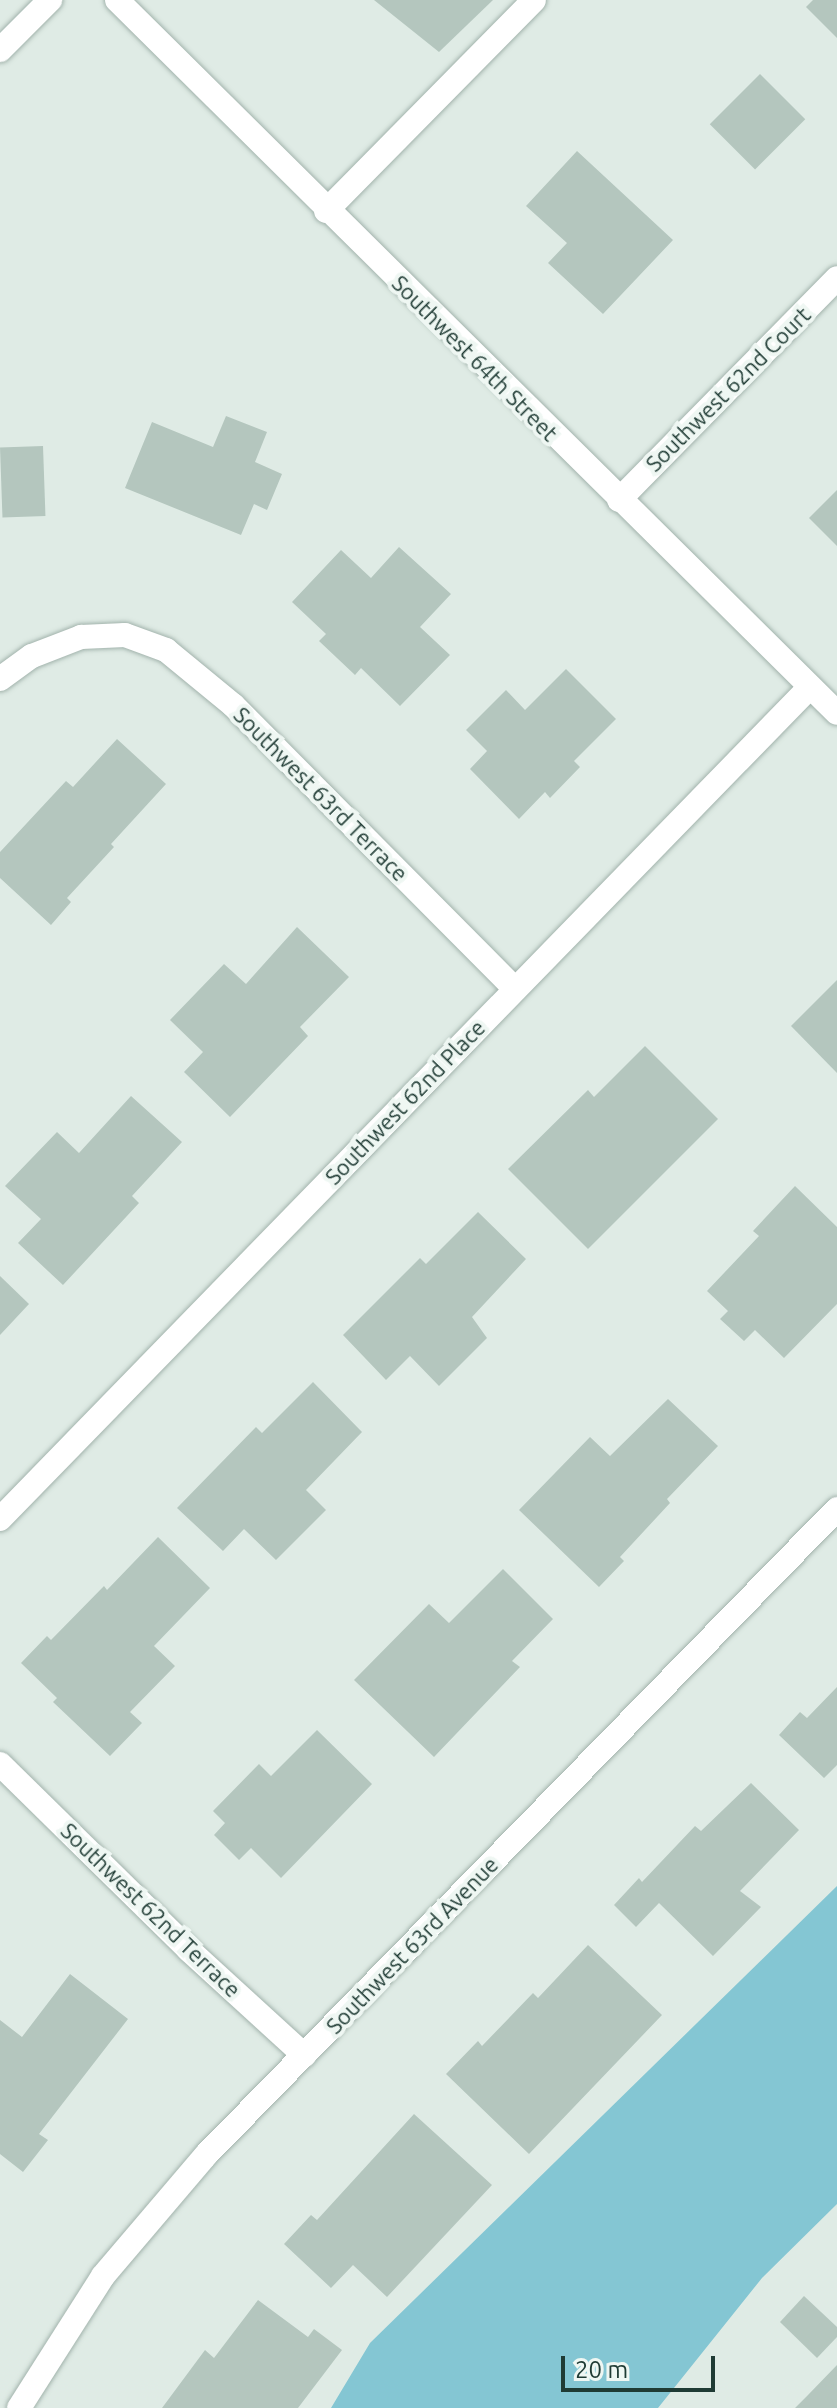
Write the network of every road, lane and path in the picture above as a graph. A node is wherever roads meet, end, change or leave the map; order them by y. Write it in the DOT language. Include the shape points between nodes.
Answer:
graph roads {
  1 [pos="50,0"];
  2 [pos="117,0"];
  3 [pos="534,0"];
  4 [pos="0,50"];
  5 [pos="326,211"];
  6 [pos="837,278"];
  7 [pos="619,500"];
  8 [pos="0,679"];
  9 [pos="810,687"];
  10 [pos="837,713"];
  11 [pos="514,988"];
  12 [pos="837,1509"];
  13 [pos="0,1519"];
  14 [pos="0,1764"];
  15 [pos="304,2055"];
  16 [pos="19,2408"];
  1 -- 4 [label="street"];
  2 -- 5 [label="street, Southwest 64th Street"];
  3 -- 5 [label="street"];
  5 -- 7 [label="street, Southwest 64th Street"];
  6 -- 7 [label="street, Southwest 62nd Court"];
  7 -- 9 [label="street, Southwest 64th Street"];
  8 -- 11 [label="street, Southwest 63rd Terrace" via="56,645 81,637 143,639 166,650 212,685"];
  9 -- 10 [label="street, Southwest 64th Street"];
  9 -- 11 [label="street, Southwest 62nd Place"];
  11 -- 13 [label="street, Southwest 62nd Place"];
  12 -- 15 [label="street, Southwest 63rd Avenue"];
  14 -- 15 [label="street, Southwest 62nd Terrace"];
  15 -- 16 [label="street, Southwest 63rd Avenue" via="206,2155 103,2276"];
}
